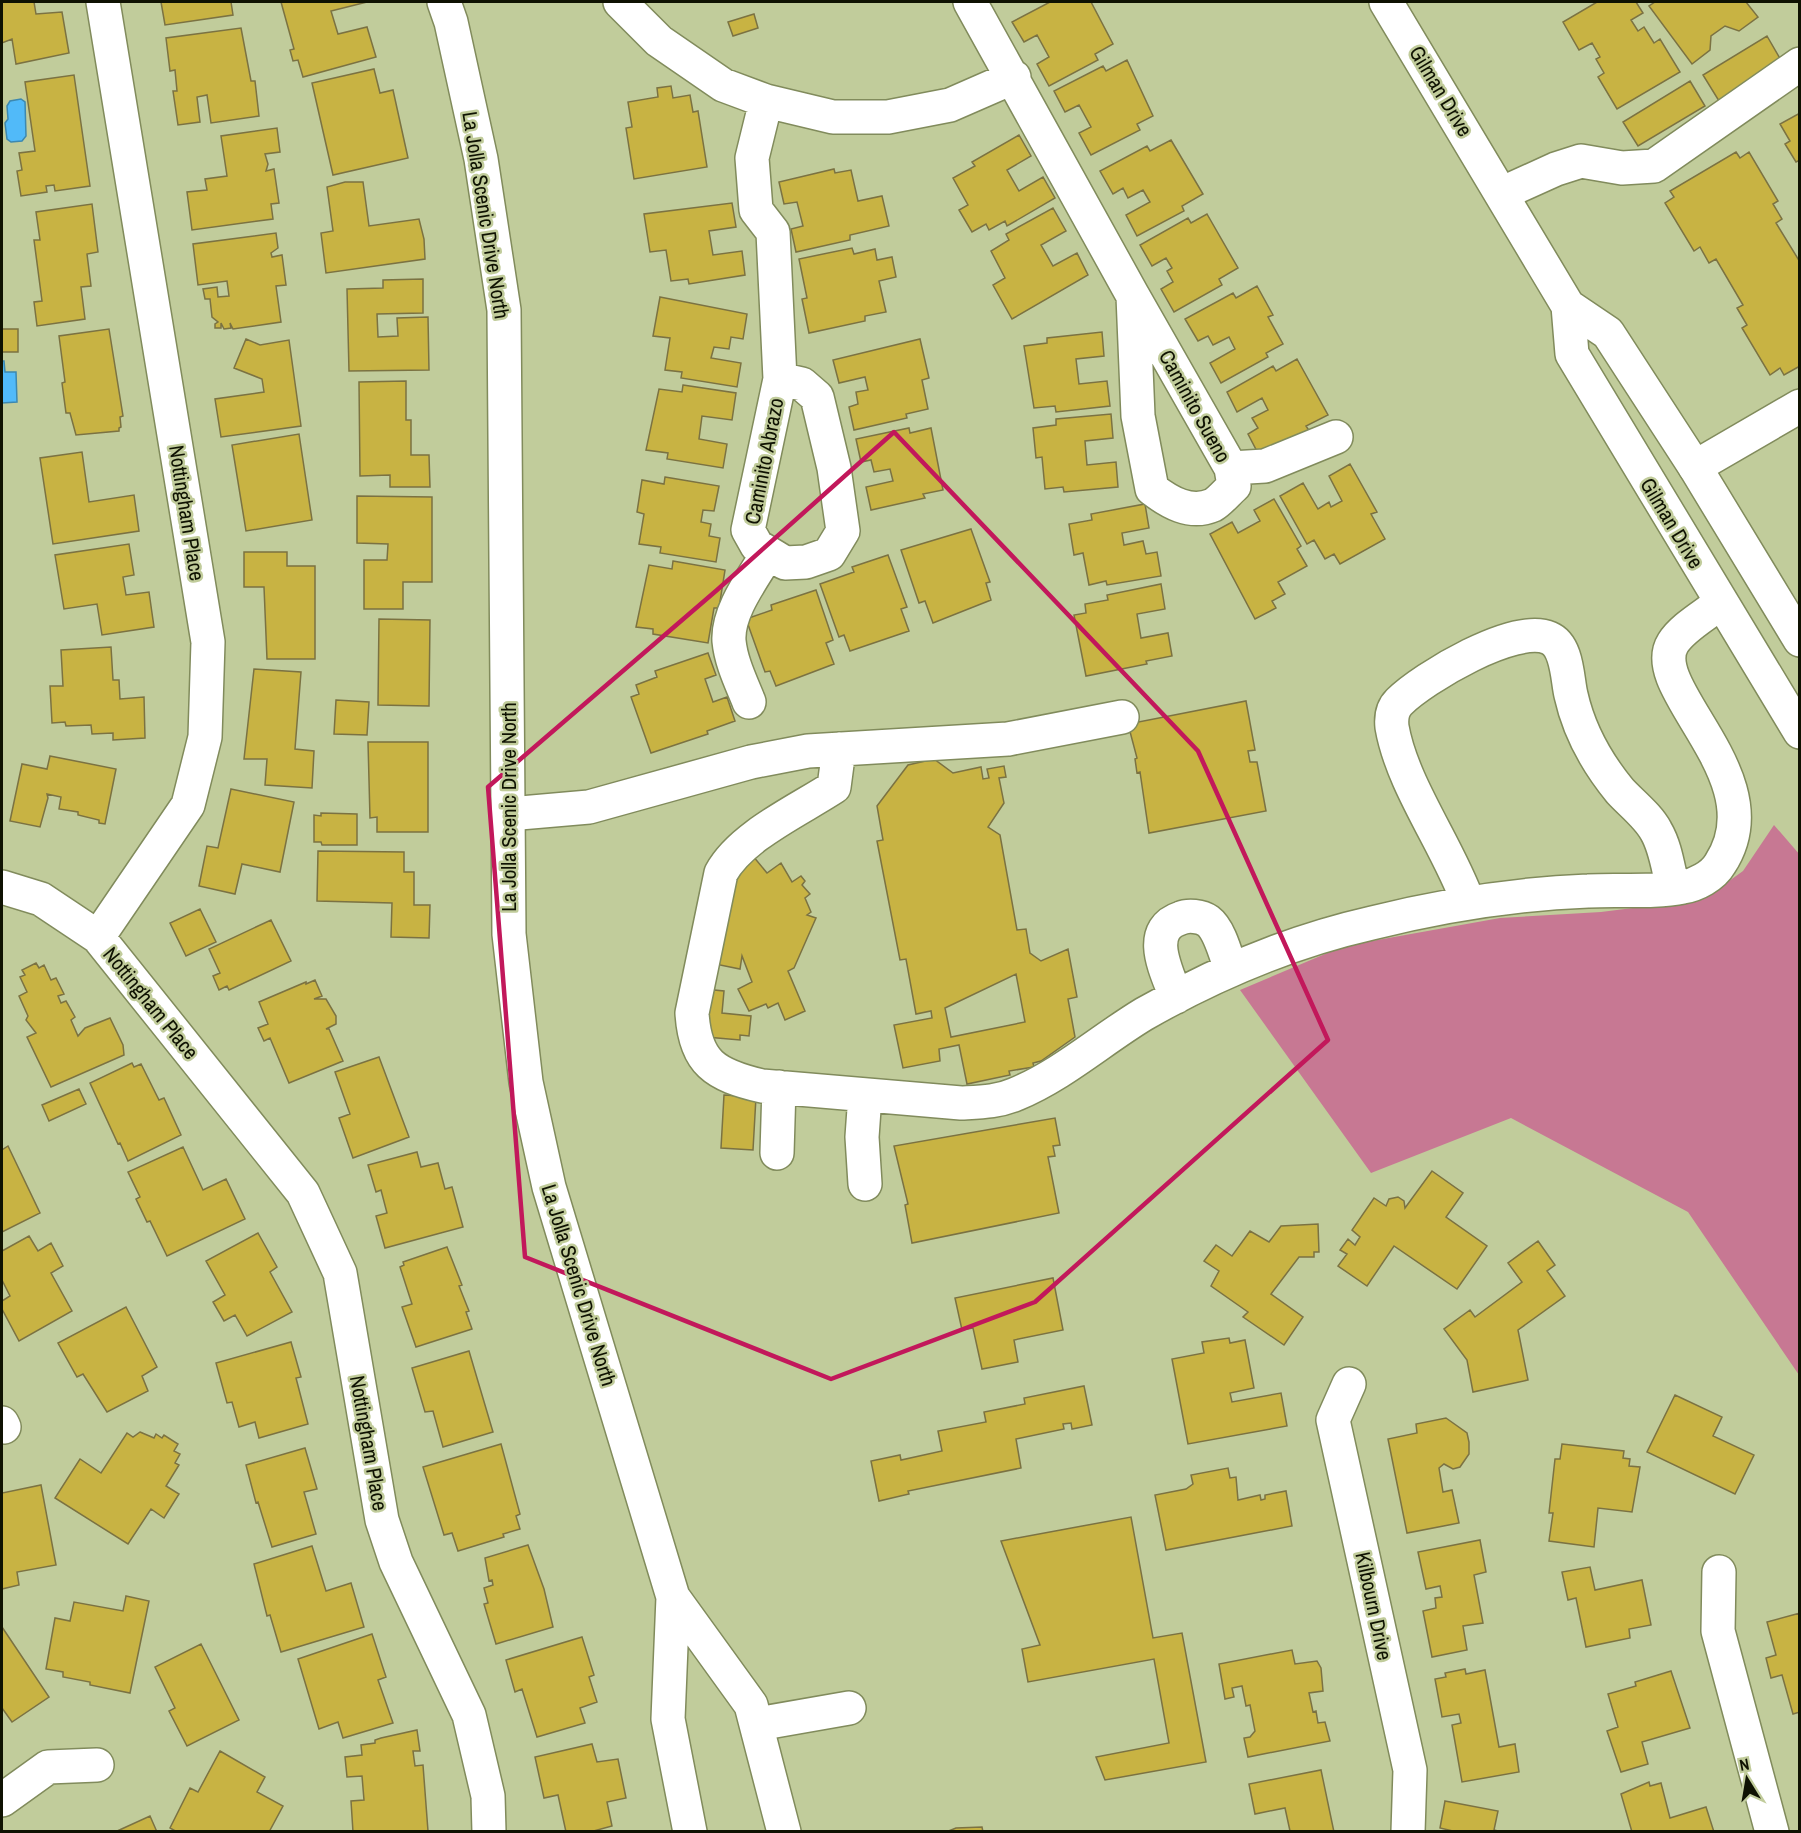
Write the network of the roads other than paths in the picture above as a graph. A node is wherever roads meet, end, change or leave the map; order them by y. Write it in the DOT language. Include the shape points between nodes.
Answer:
graph roads {
  1 [pos="103,2"];
  2 [pos="444,2"];
  3 [pos="620,2"];
  4 [pos="970,2"];
  5 [pos="1386,2"];
  6 [pos="1800,64"];
  7 [pos="1014,77"];
  8 [pos="765,101"];
  9 [pos="1503,193"];
  10 [pos="1133,296"];
  11 [pos="1568,306"];
  12 [pos="780,379"];
  13 [pos="1800,406"];
  14 [pos="1336,437"];
  15 [pos="1695,467"];
  16 [pos="1231,468"];
  17 [pos="768,553"];
  18 [pos="1720,603"];
  19 [pos="1800,640"];
  20 [pos="749,702"];
  21 [pos="1122,717"];
  22 [pos="1800,732"];
  23 [pos="839,749"];
  24 [pos="508,814"];
  25 [pos="2,887"];
  26 [pos="1672,888"];
  27 [pos="1468,902"];
  28 [pos="98,937"];
  29 [pos="1231,970"];
  30 [pos="1176,997"];
  31 [pos="780,1087"];
  32 [pos="865,1095"];
  33 [pos="777,1153"];
  34 [pos="866,1184"];
  35 [pos="1349,1384"];
  36 [pos="1719,1572"];
  37 [pos="674,1598"];
  38 [pos="849,1708"];
  39 [pos="757,1725"];
  40 [pos="97,1765"];
  41 [pos="2,1800"];
  42 [pos="489,1832"];
  43 [pos="690,1832"];
  44 [pos="784,1832"];
  45 [pos="1408,1832"];
  46 [pos="1772,1832"];
  1 -- 28 [label="street, Nottingham Place" via="208,642 205,736 188,805"];
  2 -- 24 [label="street, La Jolla Scenic Drive North" via="481,159 504,310"];
  3 -- 8 [label="street" via="677,54 723,85"];
  4 -- 7 [label="street, Caminito Sueno"];
  5 -- 9 [label="street, Gilman Drive"];
  6 -- 9 [label="street" via="1654,166 1622,168 1581,161"];
  7 -- 8 [label="street" via="950,105 888,117 833,117"];
  7 -- 10 [label="street, Caminito Sueno"];
  8 -- 12 [label="street, Caminito Abrazo" via="752,159 756,210 772,232"];
  9 -- 11 [label="street, Gilman Drive"];
  10 -- 16 [label="street, Caminito Sueno"];
  10 -- 16 [label="street, Caminito Sueno" via="1138,416 1152,489 1174,505 1213,505 1234,486"];
  11 -- 15 [label="street, Gilman Drive" via="1608,333"];
  11 -- 18 [label="street, Gilman Drive" via="1572,354"];
  12 -- 17 [label="street, Caminito Abrazo" via="748,530 757,546"];
  12 -- 17 [label="street, Caminito Abrazo" via="802,384 817,397 834,468 843,531 829,554 806,562 785,563"];
  13 -- 15 [label="street"];
  14 -- 16 [label="street" via="1265,466"];
  15 -- 19 [label="street, Gilman Drive"];
  17 -- 20 [label="street" via="735,612 729,639 735,668"];
  18 -- 22 [label="street, Gilman Drive"];
  18 -- 26 [label="street" via="1672,644 1669,656 1674,680 1728,780 1737,809 1735,828 1719,867 1705,879"];
  21 -- 23 [label="street" via="1008,739"];
  23 -- 24 [label="street" via="751,762 579,810"];
  23 -- 31 [label="street" via="834,787 729,858 721,873 692,1013 700,1053 714,1069 733,1079"];
  24 -- 37 [label="street, La Jolla Scenic Drive North" via="509,934 525,1082 549,1187"];
  25 -- 28 [label="street" via="42,899"];
  26 -- 27 [label="street" via="1576,891"];
  26 -- 27 [label="street" via="1656,830 1595,758 1571,697 1558,647 1550,638 1531,636 1503,641 1451,665 1398,703 1392,713 1392,727 1409,776"];
  27 -- 29 [label="street" via="1359,926"];
  28 -- 42 [label="street, Nottingham Place" via="303,1193 340,1273 382,1520 396,1562 469,1714 488,1796"];
  29 -- 30 [label="street"];
  29 -- 30 [label="street" via="1207,920 1183,917 1169,923 1162,932 1160,948"];
  30 -- 32 [label="street" via="1015,1094 990,1102"];
  31 -- 32 [label="street"];
  31 -- 33 [label="street"];
  32 -- 34 [label="street" via="862,1137"];
  35 -- 45 [label="street, Kilbourn Drive" via="1334,1420 1410,1770"];
  36 -- 46 [label="street" via="1718,1631"];
  37 -- 39 [label="street, La Jolla Scenic Drive North" via="752,1705"];
  37 -- 43 [label="street, La Jolla Scenic Drive North" via="668,1719"];
  38 -- 39 [label="street"];
  39 -- 44 [label="street, La Jolla Scenic Drive North"];
  40 -- 41 [label="street" via="48,1767"];
}
